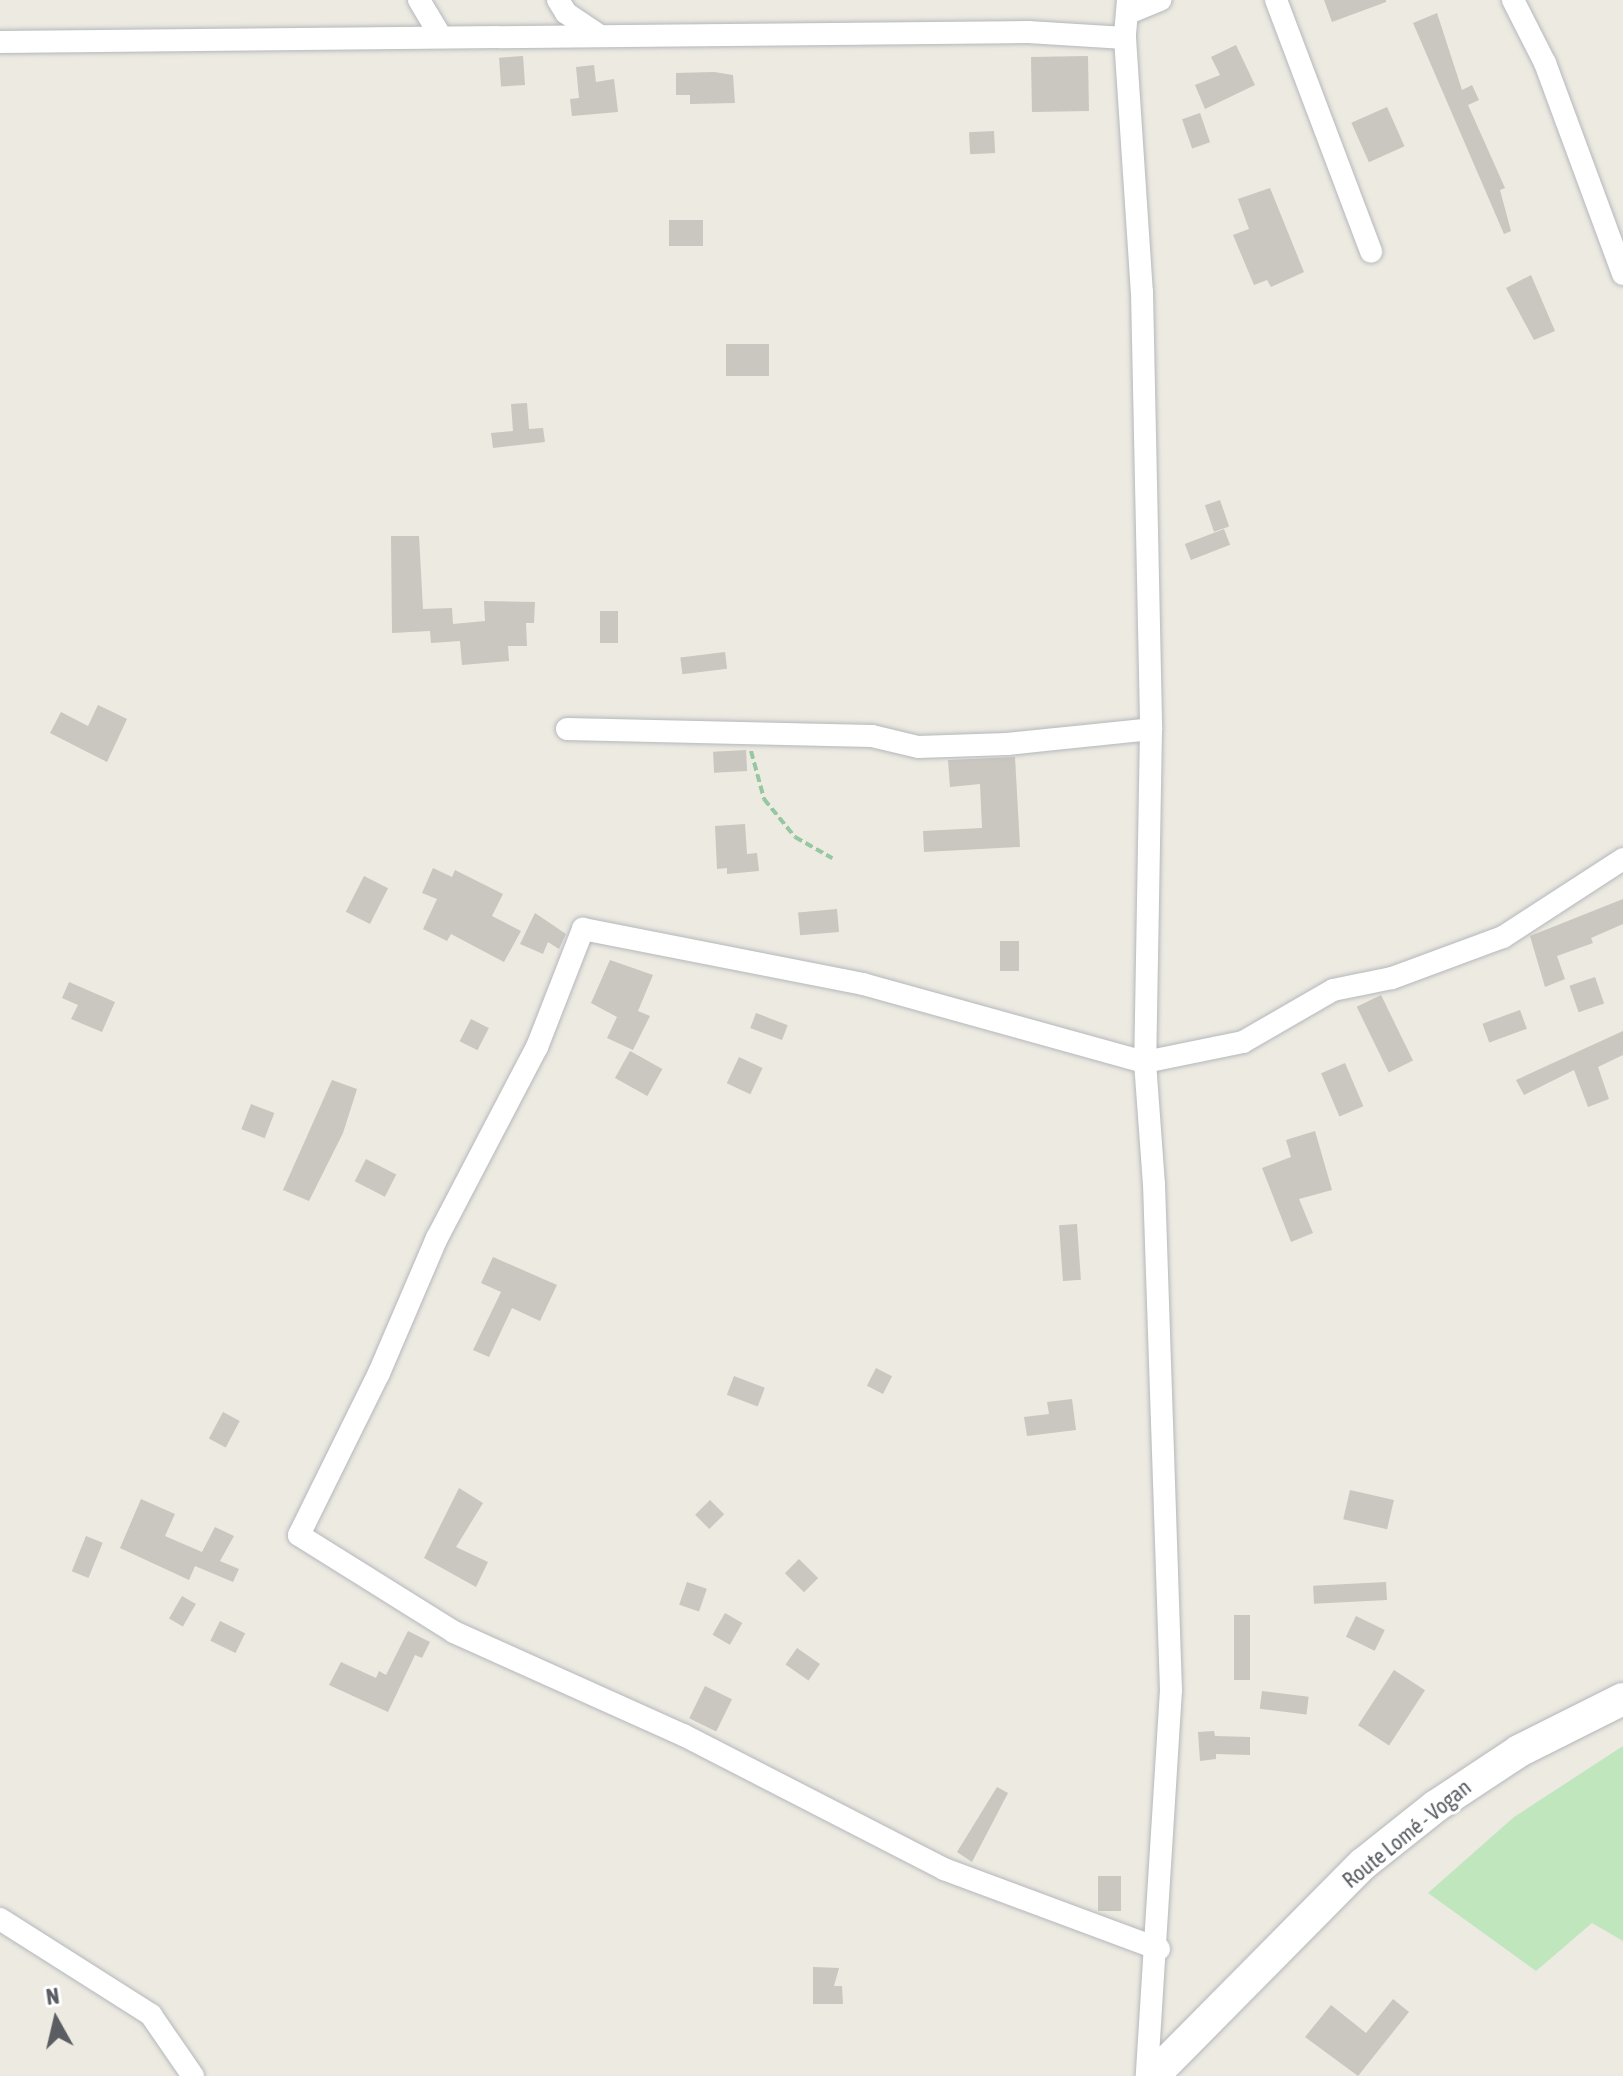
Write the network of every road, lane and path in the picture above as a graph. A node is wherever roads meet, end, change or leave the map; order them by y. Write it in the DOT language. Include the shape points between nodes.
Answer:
graph roads {
  1 [pos="419,0"];
  2 [pos="558,0"];
  3 [pos="1161,0"];
  4 [pos="1276,0"];
  5 [pos="1513,0"];
  6 [pos="1128,7"];
  7 [pos="599,35"];
  8 [pos="441,37"];
  9 [pos="1125,38"];
  10 [pos="0,42"];
  11 [pos="1371,252"];
  12 [pos="1623,274"];
  13 [pos="567,729"];
  14 [pos="1151,729"];
  15 [pos="725,733"];
  16 [pos="832,858"];
  17 [pos="1623,859"];
  18 [pos="1145,1062"];
  19 [pos="1623,1699"];
  20 [pos="0,1919"];
  21 [pos="1159,1949"];
  22 [pos="193,2076"];
  23 [pos="1150,2076"];
  1 -- 8 [label="street"];
  2 -- 7 [label="street" via="566,13"];
  3 -- 6 [label="street"];
  4 -- 11 [label="street"];
  5 -- 12 [label="street" via="1545,63"];
  6 -- 9 [label="street"];
  7 -- 8 [label="street"];
  7 -- 9 [label="street" via="1028,32"];
  8 -- 10 [label="street"];
  9 -- 14 [label="street" via="1142,292"];
  13 -- 15 [label="street"];
  14 -- 15 [label="street" via="918,747 872,736"];
  14 -- 18 [label="street"];
  15 -- 16 [label="path" via="750,744 754,776 764,799 795,837"];
  17 -- 18 [label="street" via="1503,937 1392,978 1333,990 1243,1042"];
  18 -- 21 [label="street" via="1171,1690"];
  18 -- 21 [label="street" via="863,984 583,929 537,1047 437,1238 379,1373 299,1535 454,1632 683,1735 944,1869"];
  19 -- 23 [label="main road, Route Lomé - Vogan" via="1519,1751 1375,1854"];
  20 -- 22 [label="street" via="151,2015"];
  21 -- 23 [label="street"];
}
